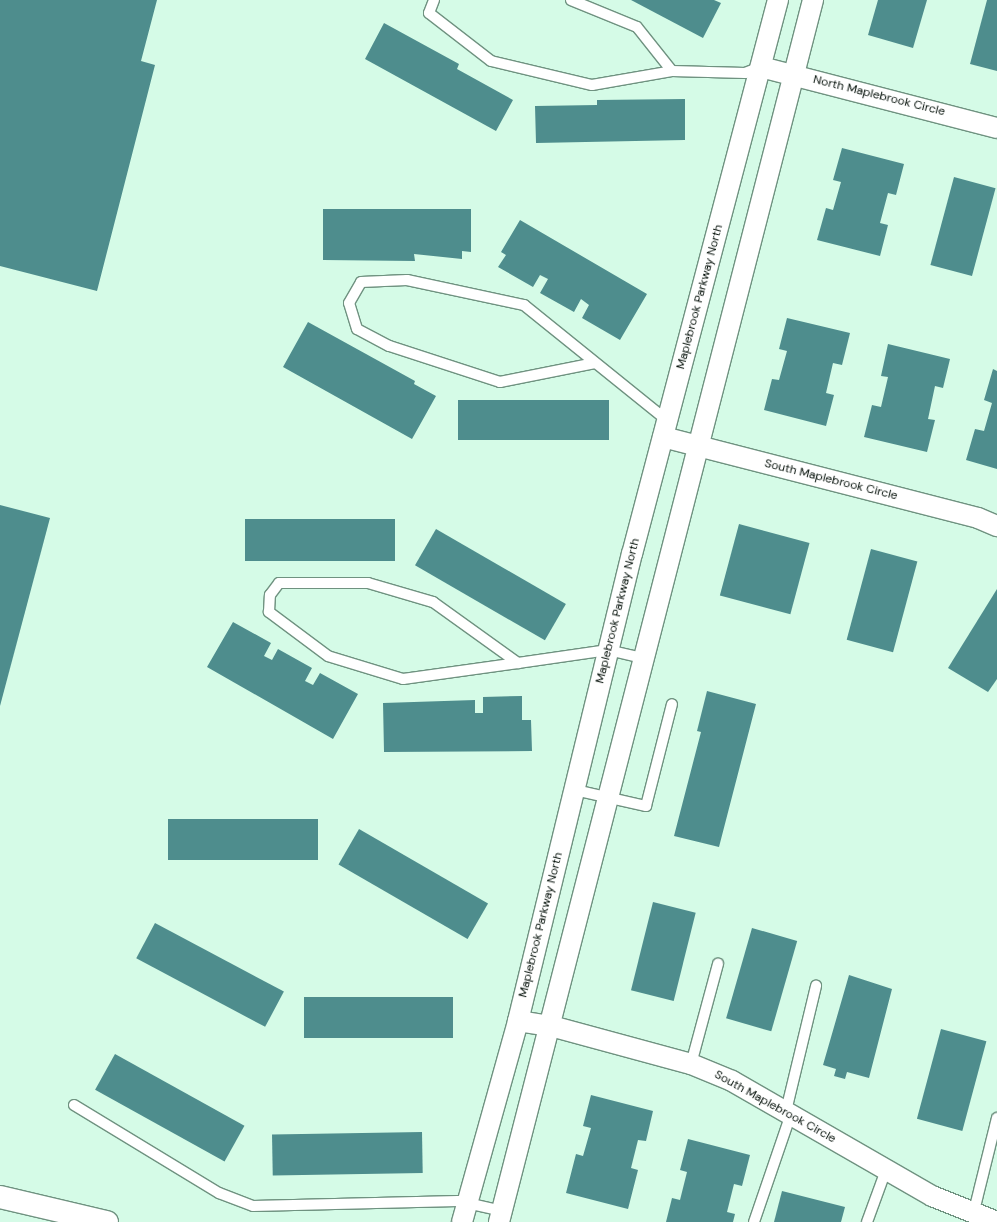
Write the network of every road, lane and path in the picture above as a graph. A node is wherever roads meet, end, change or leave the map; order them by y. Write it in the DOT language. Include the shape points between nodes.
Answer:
graph roads {
  1 [pos="434,0"];
  2 [pos="571,0"];
  3 [pos="778,0"];
  4 [pos="813,0"];
  5 [pos="761,67"];
  6 [pos="672,71"];
  7 [pos="794,75"];
  8 [pos="997,128"];
  9 [pos="595,362"];
  10 [pos="665,429"];
  11 [pos="697,446"];
  12 [pos="997,526"];
  13 [pos="608,650"];
  14 [pos="644,658"];
  15 [pos="518,663"];
  16 [pos="672,704"];
  17 [pos="575,790"];
  18 [pos="609,798"];
  19 [pos="718,964"];
  20 [pos="816,986"];
  21 [pos="518,1021"];
  22 [pos="551,1026"];
  23 [pos="691,1064"];
  24 [pos="74,1105"];
  25 [pos="788,1112"];
  26 [pos="997,1118"];
  27 [pos="886,1170"];
  28 [pos="0,1197"];
  29 [pos="468,1202"];
  30 [pos="501,1217"];
  31 [pos="972,1218"];
  32 [pos="107,1222"];
  33 [pos="462,1222"];
  34 [pos="754,1222"];
  35 [pos="867,1222"];
  36 [pos="997,1222"];
  1 -- 6 [label="lane" via="429,13 491,61 592,85"];
  2 -- 6 [label="lane" via="636,27"];
  3 -- 5 [label="street, Maplebrook Parkway North"];
  4 -- 7 [label="street"];
  5 -- 6 [label="lane" via="745,73"];
  5 -- 7 [label="street, North Maplebrook Circle"];
  5 -- 10 [label="street, Maplebrook Parkway North"];
  7 -- 8 [label="street, North Maplebrook Circle"];
  7 -- 11 [label="street"];
  9 -- 9 [label="lane" via="524,305 407,280 361,282 350,303 357,330 389,346 500,382"];
  9 -- 10 [label="lane"];
  10 -- 11 [label="street, South Maplebrook Circle"];
  10 -- 13 [label="street, Maplebrook Parkway North"];
  11 -- 12 [label="street, South Maplebrook Circle"];
  11 -- 14 [label="street"];
  13 -- 14 [label="lane"];
  13 -- 15 [label="lane"];
  13 -- 17 [label="street, Maplebrook Parkway North"];
  14 -- 18 [label="street"];
  15 -- 15 [label="lane" via="432,602 368,583 279,583 270,595 269,612 328,656 403,679"];
  16 -- 18 [label="lane" via="646,806"];
  17 -- 18 [label="lane"];
  17 -- 21 [label="street, Maplebrook Parkway North"];
  18 -- 22 [label="street"];
  19 -- 23 [label="lane"];
  20 -- 25 [label="lane"];
  21 -- 22 [label="street, South Maplebrook Circle"];
  21 -- 29 [label="street, Maplebrook Parkway North"];
  22 -- 23 [label="street, South Maplebrook Circle"];
  22 -- 30 [label="street"];
  23 -- 25 [label="street, South Maplebrook Circle" via="732,1081"];
  24 -- 29 [label="lane" via="219,1193 253,1206"];
  25 -- 27 [label="street, South Maplebrook Circle"];
  25 -- 34 [label="lane"];
  26 -- 31 [label="lane"];
  27 -- 31 [label="street, South Maplebrook Circle"];
  27 -- 35 [label="lane"];
  28 -- 32 [label="main road"];
  29 -- 30 [label="lane"];
  29 -- 33 [label="street, Maplebrook Parkway North"];
  31 -- 36 [label="street, South Maplebrook Circle"];
}
